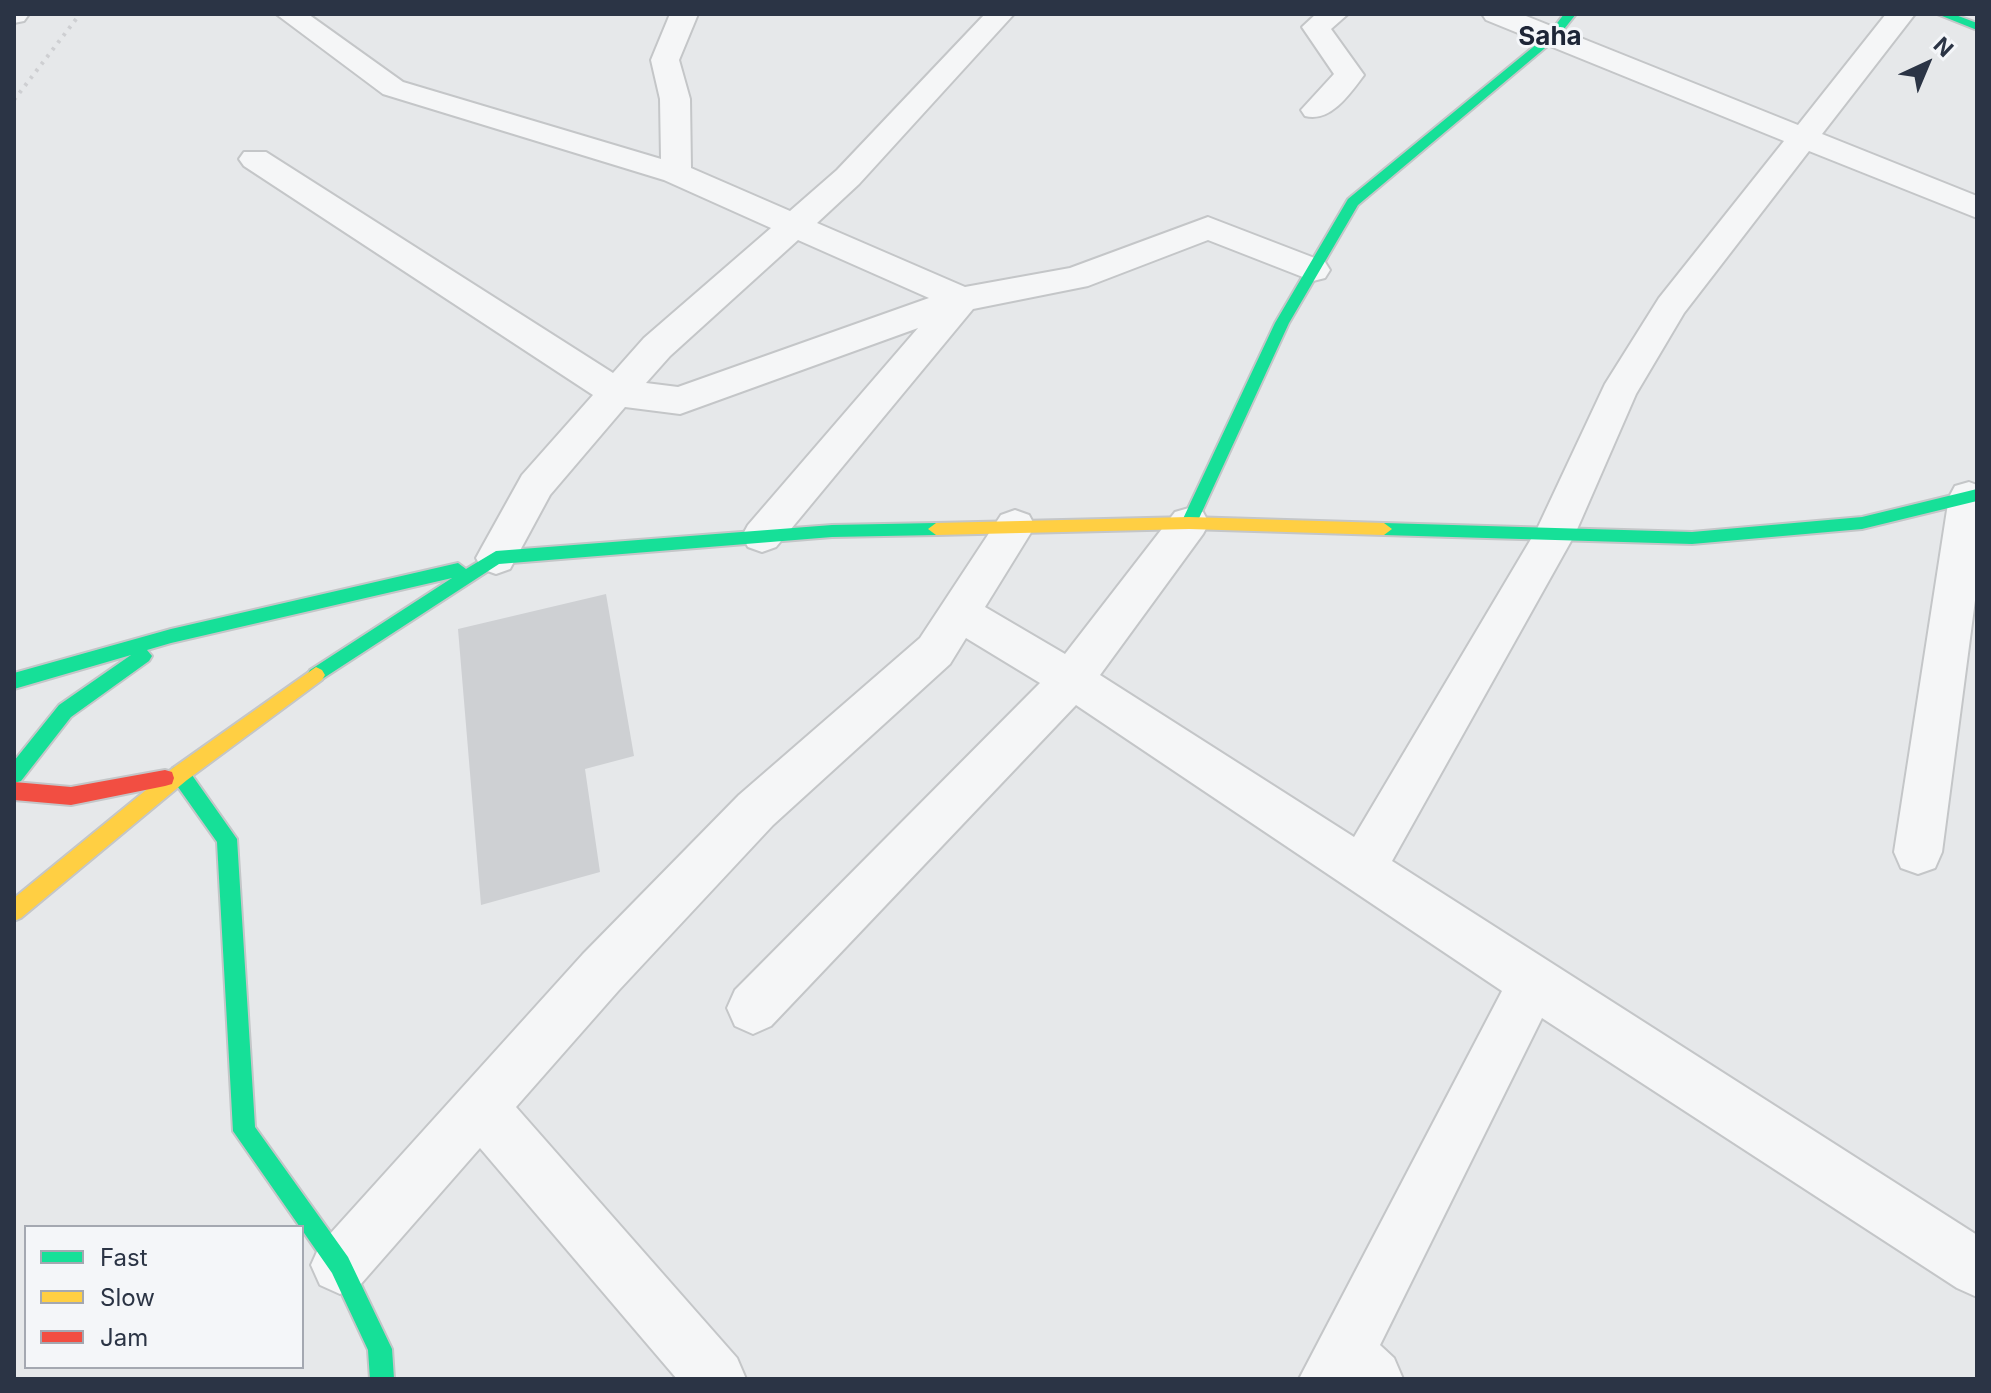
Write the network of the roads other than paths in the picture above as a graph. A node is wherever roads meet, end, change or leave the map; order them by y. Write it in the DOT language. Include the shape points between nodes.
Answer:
graph roads {
  1 [pos="290,14"];
  2 [pos="684,14"];
  3 [pos="1000,14"];
  4 [pos="1334,14"];
  5 [pos="1496,14"];
  6 [pos="1901,14"];
  7 [pos="1943,14"];
  8 [pos="1562,25"];
  9 [pos="1977,27"];
  10 [pos="1316,110"];
  11 [pos="1806,136"];
  12 [pos="255,159"];
  13 [pos="675,173"];
  14 [pos="1977,208"];
  15 [pos="792,227"];
  16 [pos="1313,270"];
  17 [pos="962,299"];
  18 [pos="617,393"];
  19 [pos="1973,496"];
  20 [pos="1189,523"];
  21 [pos="1015,526"];
  22 [pos="1555,534"];
  23 [pos="762,536"];
  24 [pos="492,560"];
  25 [pos="959,613"];
  26 [pos="171,636"];
  27 [pos="1072,680"];
  28 [pos="14,681"];
  29 [pos="180,774"];
  30 [pos="14,775"];
  31 [pos="14,791"];
  32 [pos="1918,852"];
  33 [pos="1362,868"];
  34 [pos="14,911"];
  35 [pos="1533,982"];
  36 [pos="753,1008"];
  37 [pos="480,1106"];
  38 [pos="340,1265"];
  39 [pos="1977,1268"];
  40 [pos="1349,1370"];
  41 [pos="382,1379"];
  42 [pos="716,1379"];
  1 -- 13 [label="street" via="393,88"];
  2 -- 13 [label="street" via="665,60 675,99"];
  3 -- 15 [label="street" via="848,177"];
  4 -- 10 [label="street" via="1316,27 1349,75"];
  5 -- 8 [label="street"];
  6 -- 11 [label="street"];
  7 -- 9 [label="main road"];
  8 -- 11 [label="street"];
  8 -- 16 [label="main road" via="1353,202"];
  11 -- 14 [label="street"];
  11 -- 22 [label="street" via="1671,306 1618,393"];
  12 -- 18 [label="street"];
  13 -- 15 [label="street"];
  15 -- 17 [label="street"];
  15 -- 18 [label="street" via="657,347"];
  16 -- 17 [label="street" via="1208,228 1076,278"];
  16 -- 20 [label="main road" via="1282,323"];
  17 -- 18 [label="street" via="680,401"];
  17 -- 23 [label="street"];
  18 -- 24 [label="street" via="536,485"];
  19 -- 22 [label="main road" via="1847,525 1692,538"];
  19 -- 32 [label="street"];
  20 -- 21 [label="main road"];
  20 -- 22 [label="main road"];
  20 -- 27 [label="street"];
  21 -- 23 [label="main road"];
  21 -- 25 [label="street"];
  22 -- 33 [label="street"];
  23 -- 24 [label="main road"];
  24 -- 26 [label="main road"];
  24 -- 29 [label="main road" via="331,664"];
  25 -- 27 [label="street"];
  25 -- 37 [label="street" via="935,651 756,810"];
  26 -- 28 [label="main road"];
  26 -- 30 [label="main road" via="65,711"];
  27 -- 33 [label="street"];
  27 -- 36 [label="street"];
  29 -- 31 [label="main road" via="110,792 41,798"];
  29 -- 34 [label="main road"];
  29 -- 38 [label="main road" via="227,839 244,1131"];
  33 -- 35 [label="street"];
  35 -- 39 [label="street"];
  35 -- 40 [label="street" via="1404,1241"];
  37 -- 38 [label="street"];
  37 -- 42 [label="street"];
  38 -- 41 [label="main road" via="380,1349"];
}
